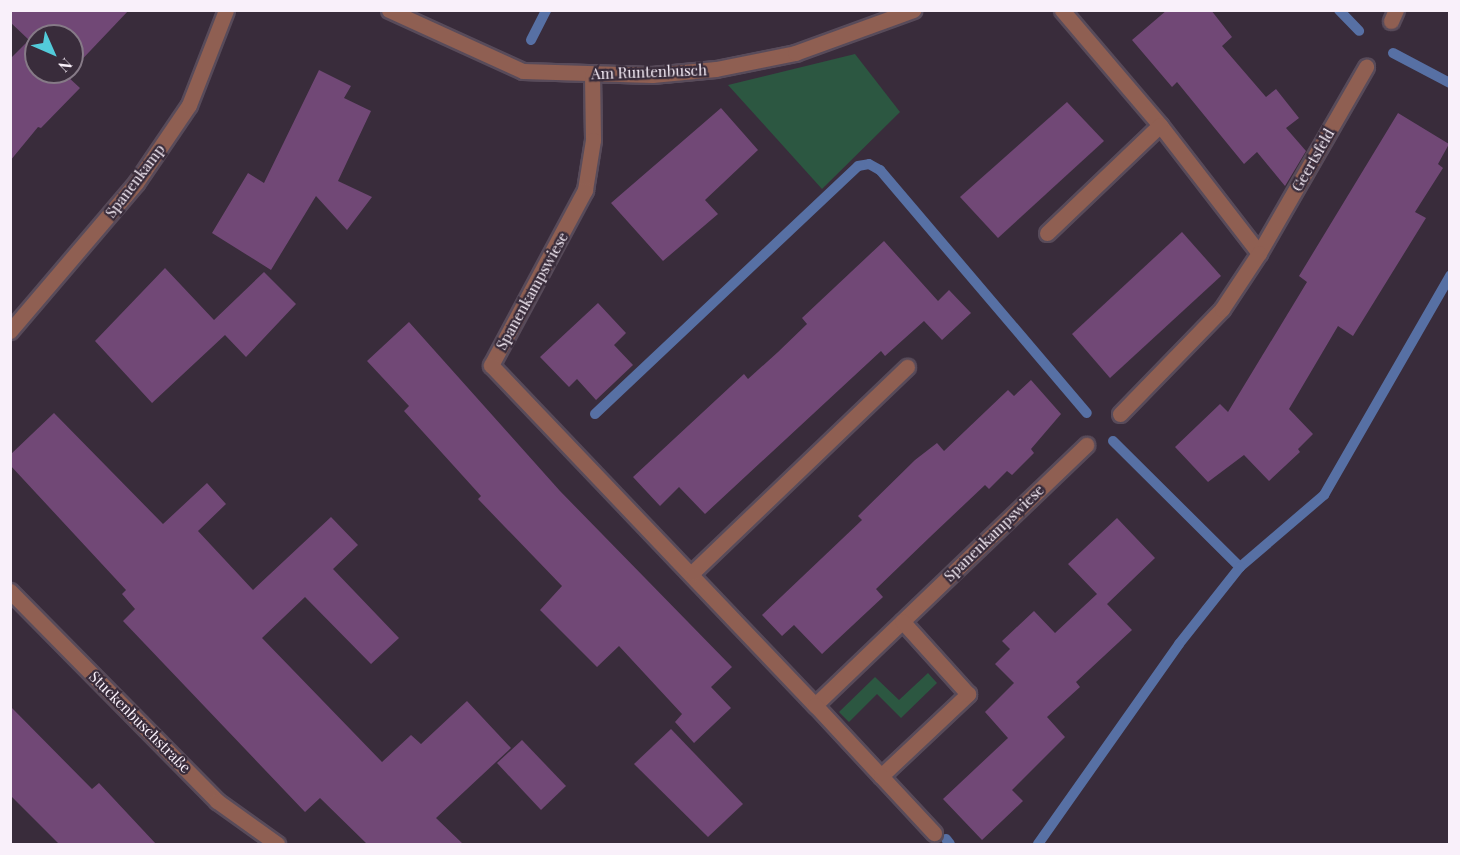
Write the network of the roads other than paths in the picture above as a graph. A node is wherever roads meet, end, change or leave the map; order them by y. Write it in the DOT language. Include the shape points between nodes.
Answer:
graph roads {
  1 [pos="226,10"];
  2 [pos="389,10"];
  3 [pos="913,10"];
  4 [pos="1062,10"];
  5 [pos="1366,67"];
  6 [pos="592,75"];
  7 [pos="1160,125"];
  8 [pos="1047,233"];
  9 [pos="1259,253"];
  10 [pos="10,331"];
  11 [pos="907,367"];
  12 [pos="1120,414"];
  13 [pos="1086,445"];
  14 [pos="692,573"];
  15 [pos="10,591"];
  16 [pos="902,621"];
  17 [pos="815,705"];
  18 [pos="880,776"];
  19 [pos="934,833"];
  20 [pos="276,844"];
  1 -- 10 [label="street, Spanenkamp" via="189,105 136,183"];
  2 -- 6 [label="street, Am Runtenbusch" via="523,72"];
  3 -- 6 [label="street, Am Runtenbusch" via="795,53 716,69"];
  4 -- 7 [label="street"];
  5 -- 9 [label="street, Geertsfeld"];
  6 -- 14 [label="street, Spanenkampswiese" via="593,140 585,189 490,365"];
  7 -- 8 [label="street"];
  7 -- 9 [label="street"];
  9 -- 12 [label="street, Geertsfeld" via="1222,309"];
  11 -- 14 [label="street"];
  13 -- 16 [label="street, Spanenkampswiese"];
  14 -- 17 [label="street, Spanenkampswiese"];
  15 -- 20 [label="street, Stuckenbuschstraße" via="217,801"];
  16 -- 17 [label="street, Spanenkampswiese"];
  16 -- 18 [label="street" via="968,694"];
  17 -- 18 [label="street, Spanenkampswiese"];
  18 -- 19 [label="street, Spanenkampswiese"];
}
